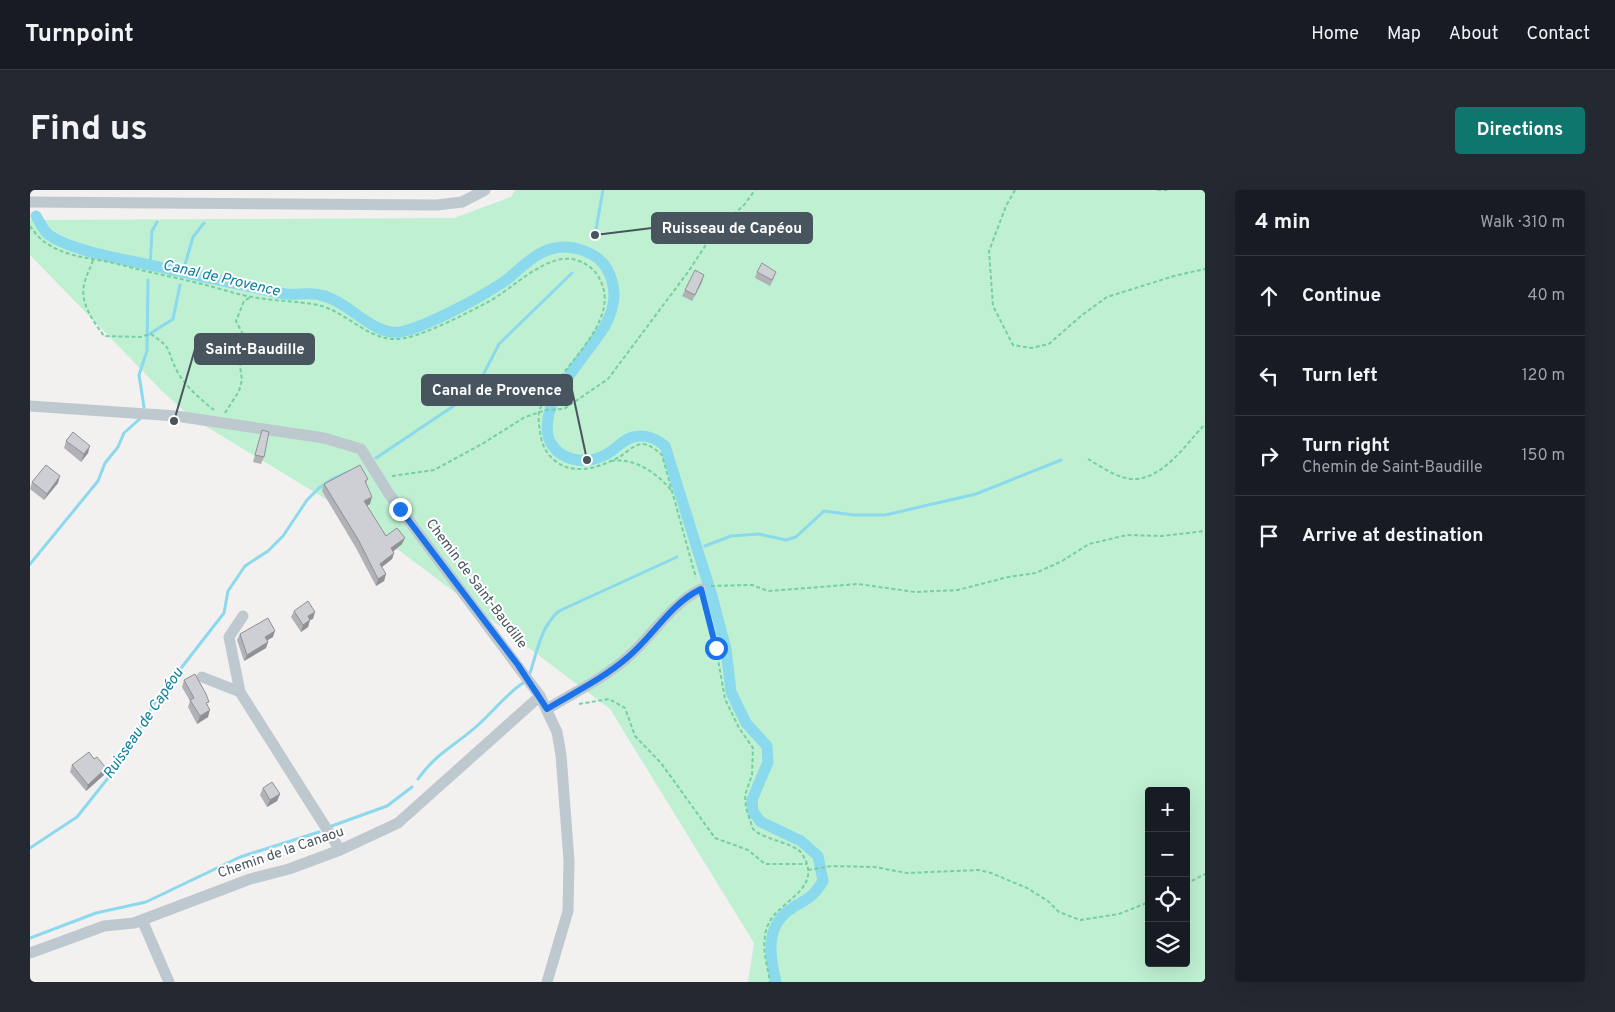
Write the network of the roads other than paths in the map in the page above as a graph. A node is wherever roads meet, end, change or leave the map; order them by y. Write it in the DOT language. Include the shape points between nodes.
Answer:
graph roads {
  1 [pos="485,190"];
  2 [pos="30,202"];
  3 [pos="30,406"];
  4 [pos="701,589"];
  5 [pos="243,616"];
  6 [pos="202,677"];
  7 [pos="240,692"];
  8 [pos="540,696"];
  9 [pos="547,709"];
  10 [pos="340,850"];
  11 [pos="142,920"];
  12 [pos="30,953"];
  13 [pos="169,982"];
  14 [pos="547,982"];
  1 -- 2 [label="street" via="462,202 437,205"];
  3 -- 8 [label="street, Chemin de Saint-Baudille" via="223,421 324,438 361,449 389,494"];
  4 -- 9 [label="street" via="662,620 644,642 615,667"];
  5 -- 7 [label="street" via="229,636"];
  6 -- 7 [label="street"];
  7 -- 10 [label="street"];
  8 -- 9 [label="street, Chemin de Saint-Baudille"];
  8 -- 10 [label="street, Chemin de la Canaou" via="398,824"];
  9 -- 14 [label="street, Chemin de Saint-Baudille" via="557,732 564,777 570,889 564,931"];
  10 -- 11 [label="street, Chemin de la Canaou" via="250,879"];
  11 -- 12 [label="street, Chemin de la Canaou" via="104,926"];
  11 -- 13 [label="street"];
}
